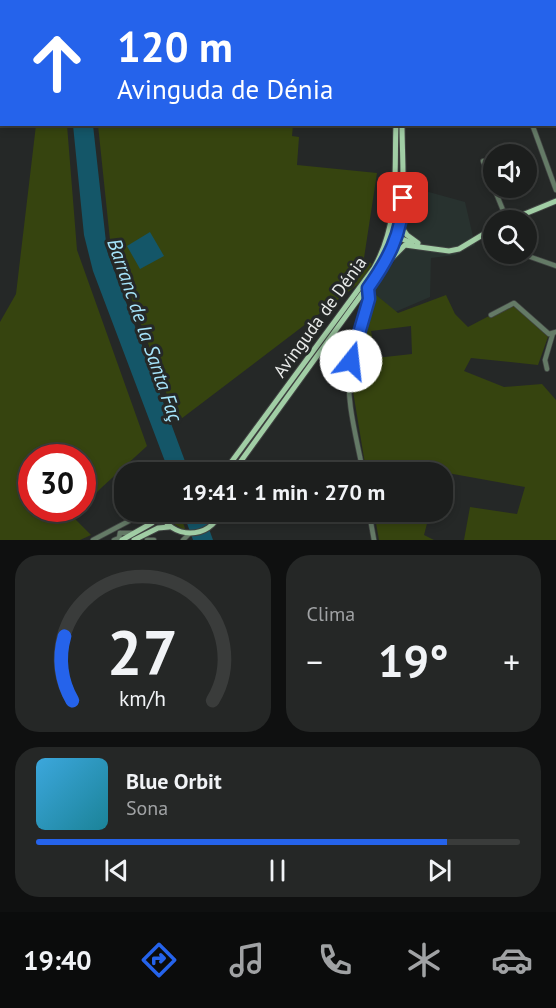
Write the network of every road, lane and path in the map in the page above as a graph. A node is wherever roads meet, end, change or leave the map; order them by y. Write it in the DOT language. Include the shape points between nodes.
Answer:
graph roads {
  1 [pos="396,126"];
  2 [pos="402,126"];
  3 [pos="533,126"];
  4 [pos="556,190"];
  5 [pos="395,192"];
  6 [pos="556,201"];
  7 [pos="533,210"];
  8 [pos="400,225"];
  9 [pos="483,235"];
  10 [pos="397,237"];
  11 [pos="420,245"];
  12 [pos="537,259"];
  13 [pos="384,265"];
  14 [pos="556,266"];
  15 [pos="368,288"];
  16 [pos="491,315"];
  17 [pos="555,332"];
  18 [pos="547,369"];
  19 [pos="231,462"];
  20 [pos="240,462"];
  21 [pos="361,462"];
  22 [pos="132,522"];
  23 [pos="153,522"];
  24 [pos="166,522"];
  25 [pos="214,522"];
  26 [pos="371,522"];
  27 [pos="169,527"];
  28 [pos="119,531"];
  29 [pos="136,533"];
  30 [pos="187,537"];
  31 [pos="93,540"];
  32 [pos="114,540"];
  33 [pos="122,540"];
  34 [pos="134,540"];
  35 [pos="147,540"];
  36 [pos="154,540"];
  37 [pos="374,540"];
  1 -- 5 [label="main road, Avinguda de Dénia"];
  2 -- 8 [label="main road, Avinguda de Dénia" via="404,186"];
  3 -- 4 [label="street"];
  5 -- 10 [label="main road"];
  5 -- 19 [label="main road, Avinguda de Dénia" via="392,225 374,268"];
  6 -- 7 [label="main road"];
  8 -- 10 [label="main road, Avinguda de Dénia"];
  8 -- 11 [label="main road"];
  9 -- 11 [label="main road" via="449,251"];
  10 -- 11 [label="main road"];
  10 -- 13 [label="main road, Avinguda de Dénia"];
  11 -- 13 [label="main road" via="401,247"];
  12 -- 14 [label="street"];
  13 -- 15 [label="main road, Avinguda de Dénia"];
  15 -- 20 [label="main road, Avinguda de Dénia"];
  15 -- 21 [label="street" via="370,296 348,379"];
  16 -- 17 [label="street" via="514,303 549,334"];
  17 -- 18 [label="street" via="545,360"];
  22 -- 28 [label="street"];
  23 -- 29 [label="main road"];
  24 -- 27 [label="main road"];
  25 -- 30 [label="main road" via="199,534"];
  26 -- 37 [label="street"];
  27 -- 30 [label="main road"];
  27 -- 34 [label="main road"];
  28 -- 29 [label="street"];
  28 -- 31 [label="street"];
  28 -- 32 [label="street" via="119,538"];
  29 -- 33 [label="main road"];
  35 -- 36 [label="street"];
}
